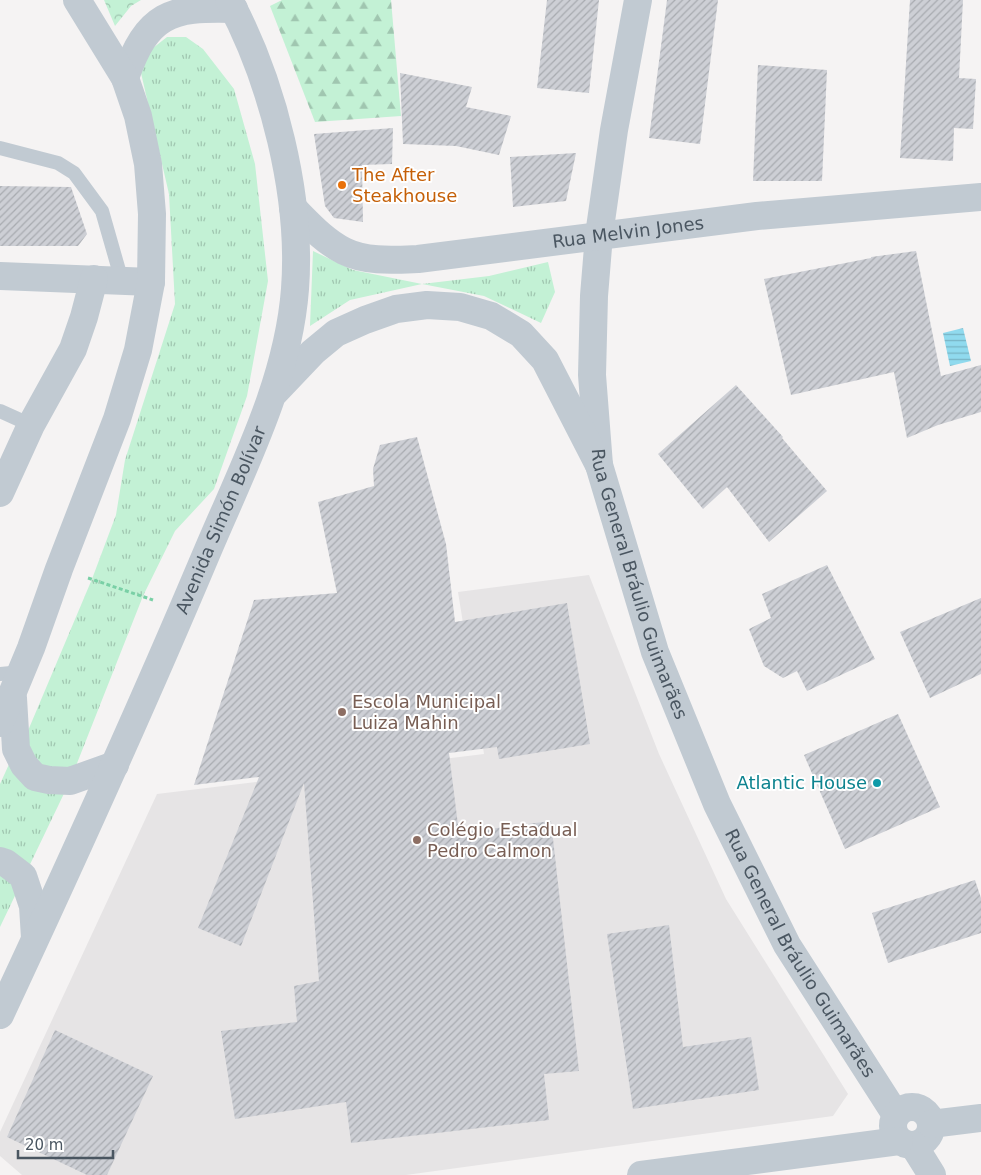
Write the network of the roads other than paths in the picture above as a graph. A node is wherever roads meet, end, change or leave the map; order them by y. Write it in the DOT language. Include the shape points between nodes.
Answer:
graph roads {
  1 [pos="78,0"];
  2 [pos="638,0"];
  3 [pos="231,5"];
  4 [pos="125,78"];
  5 [pos="0,148"];
  6 [pos="981,197"];
  7 [pos="292,208"];
  8 [pos="599,235"];
  9 [pos="0,276"];
  10 [pos="94,279"];
  11 [pos="122,281"];
  12 [pos="151,282"];
  13 [pos="274,393"];
  14 [pos="0,411"];
  15 [pos="31,425"];
  16 [pos="599,465"];
  17 [pos="0,493"];
  18 [pos="11,679"];
  19 [pos="0,723"];
  20 [pos="115,765"];
  21 [pos="0,861"];
  22 [pos="35,940"];
  23 [pos="0,1015"];
  24 [pos="981,1118"];
  25 [pos="931,1124"];
  26 [pos="903,1134"];
  27 [pos="641,1175"];
  28 [pos="932,1175"];
  1 -- 4 [label="street"];
  2 -- 8 [label="street, Rua General Bráulio Guimarães"];
  3 -- 4 [label="street" via="176,12 157,22 133,54"];
  3 -- 7 [label="street, Avenida Simón Bolívar" via="256,56 271,102 284,151"];
  4 -- 12 [label="street" via="138,116 148,164 152,214"];
  5 -- 11 [label="lane" via="58,163 74,174 102,211"];
  6 -- 8 [label="street, Rua Melvin Jones" via="757,216"];
  7 -- 8 [label="street, Rua Melvin Jones" via="332,244 345,252 374,259 418,259"];
  7 -- 13 [label="street, Avenida Simón Bolívar" via="296,246 295,289 289,334"];
  8 -- 16 [label="street, Rua General Bráulio Guimarães" via="592,375"];
  9 -- 10 [label="street"];
  10 -- 11 [label="street"];
  10 -- 15 [label="street" via="73,349"];
  11 -- 12 [label="street"];
  12 -- 18 [label="street" via="138,350 117,419 31,648"];
  13 -- 16 [label="street" via="336,333 396,309 427,305 460,307 491,316 521,334 545,360"];
  13 -- 20 [label="street, Avenida Simón Bolívar"];
  14 -- 15 [label="lane"];
  15 -- 17 [label="street"];
  16 -- 26 [label="street, Rua General Bráulio Guimarães" via="655,652 717,804 787,945"];
  18 -- 19 [label="street"];
  18 -- 20 [label="street" via="16,749 35,778 70,781"];
  20 -- 22 [label="street, Avenida Simón Bolívar"];
  21 -- 22 [label="street" via="23,876 32,906"];
  22 -- 23 [label="street, Avenida Simón Bolívar"];
  24 -- 25 [label="street"];
  25 -- 26 [label="street" via="930,1134 923,1142"];
  25 -- 26 [label="street" via="921,1109 903,1109"];
  26 -- 27 [label="street"];
  26 -- 28 [label="street, Rua General Bráulio Guimarães"];
}
